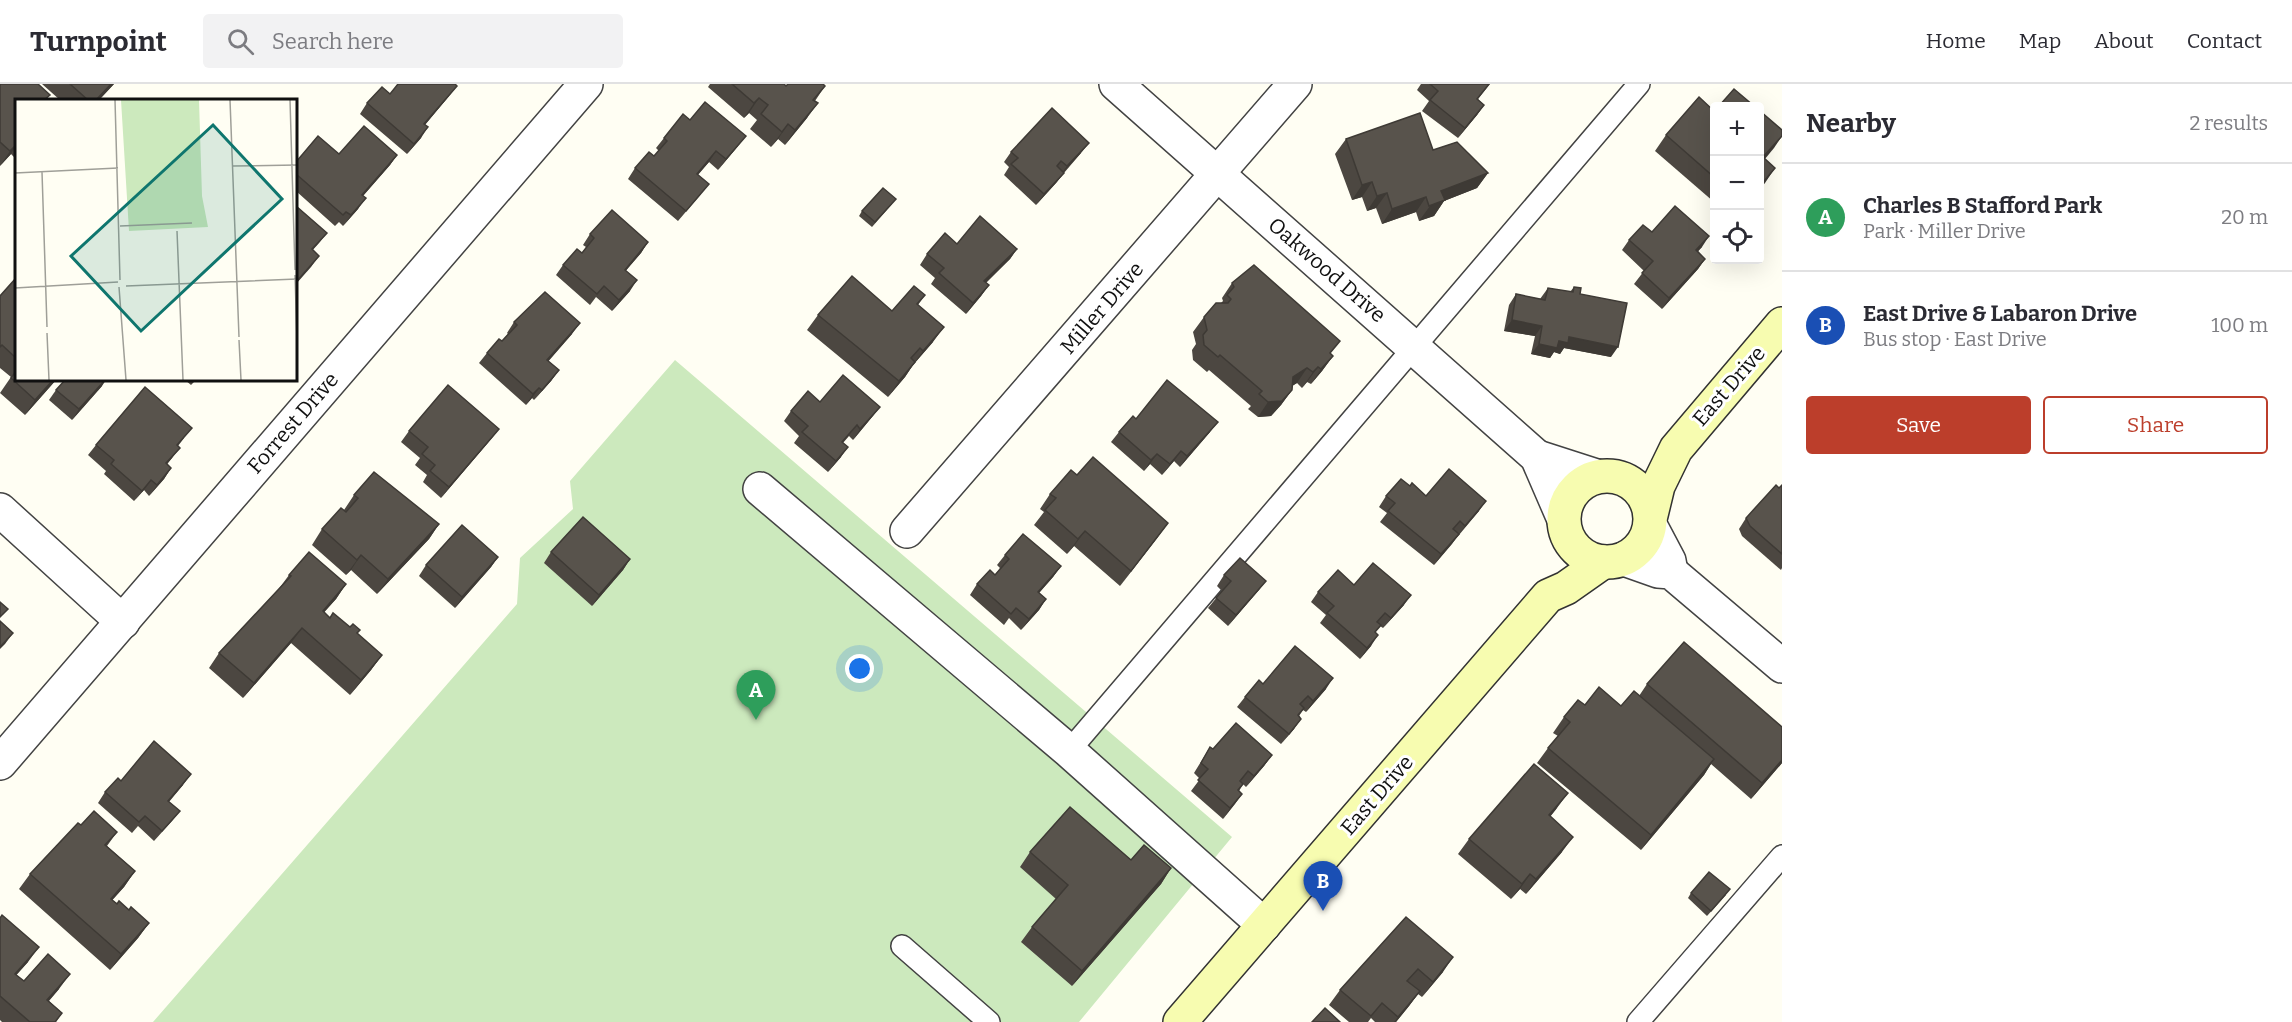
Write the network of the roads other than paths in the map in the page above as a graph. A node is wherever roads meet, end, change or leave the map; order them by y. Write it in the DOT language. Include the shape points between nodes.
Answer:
graph roads {
  1 [pos="586,84"];
  2 [pos="1116,84"];
  3 [pos="1295,84"];
  4 [pos="1639,84"];
  5 [pos="1218,174"];
  6 [pos="1782,324"];
  7 [pos="1415,346"];
  8 [pos="1676,449"];
  9 [pos="1537,457"];
  10 [pos="1606,476"];
  11 [pos="760,489"];
  12 [pos="0,510"];
  13 [pos="1651,520"];
  14 [pos="1564,524"];
  15 [pos="907,531"];
  16 [pos="1614,560"];
  17 [pos="1671,572"];
  18 [pos="1550,595"];
  19 [pos="123,622"];
  20 [pos="1782,666"];
  21 [pos="1070,751"];
  22 [pos="0,763"];
  23 [pos="1782,856"];
  24 [pos="1264,925"];
  25 [pos="902,946"];
  26 [pos="989,1022"];
  27 [pos="1180,1022"];
  28 [pos="1638,1022"];
  1 -- 19 [label="street, Forrest Drive"];
  2 -- 5 [label="street, Oakwood Drive"];
  3 -- 5 [label="street, Miller Drive"];
  4 -- 7 [label="lane"];
  5 -- 7 [label="street, Oakwood Drive"];
  5 -- 15 [label="street, Miller Drive"];
  6 -- 8 [label="street, East Drive"];
  7 -- 9 [label="street, Oakwood Drive"];
  7 -- 21 [label="lane"];
  8 -- 10 [label="street"];
  8 -- 13 [label="street, East Drive" via="1658,486"];
  9 -- 10 [label="street, Oakwood Drive"];
  9 -- 14 [label="street, Oakwood Drive"];
  10 -- 13 [label="street" via="1640,489"];
  10 -- 14 [label="street" via="1583,482 1573,491 1566,503"];
  11 -- 21 [label="street"];
  12 -- 19 [label="street"];
  13 -- 16 [label="street" via="1646,539 1637,551"];
  13 -- 17 [label="street"];
  14 -- 16 [label="street" via="1580,552"];
  14 -- 18 [label="street"];
  16 -- 17 [label="street"];
  16 -- 18 [label="street, East Drive"];
  17 -- 20 [label="street"];
  18 -- 24 [label="street, East Drive"];
  19 -- 22 [label="street, Forrest Drive"];
  21 -- 24 [label="street"];
  23 -- 28 [label="lane"];
  24 -- 27 [label="street, East Drive"];
  25 -- 26 [label="lane"];
}
